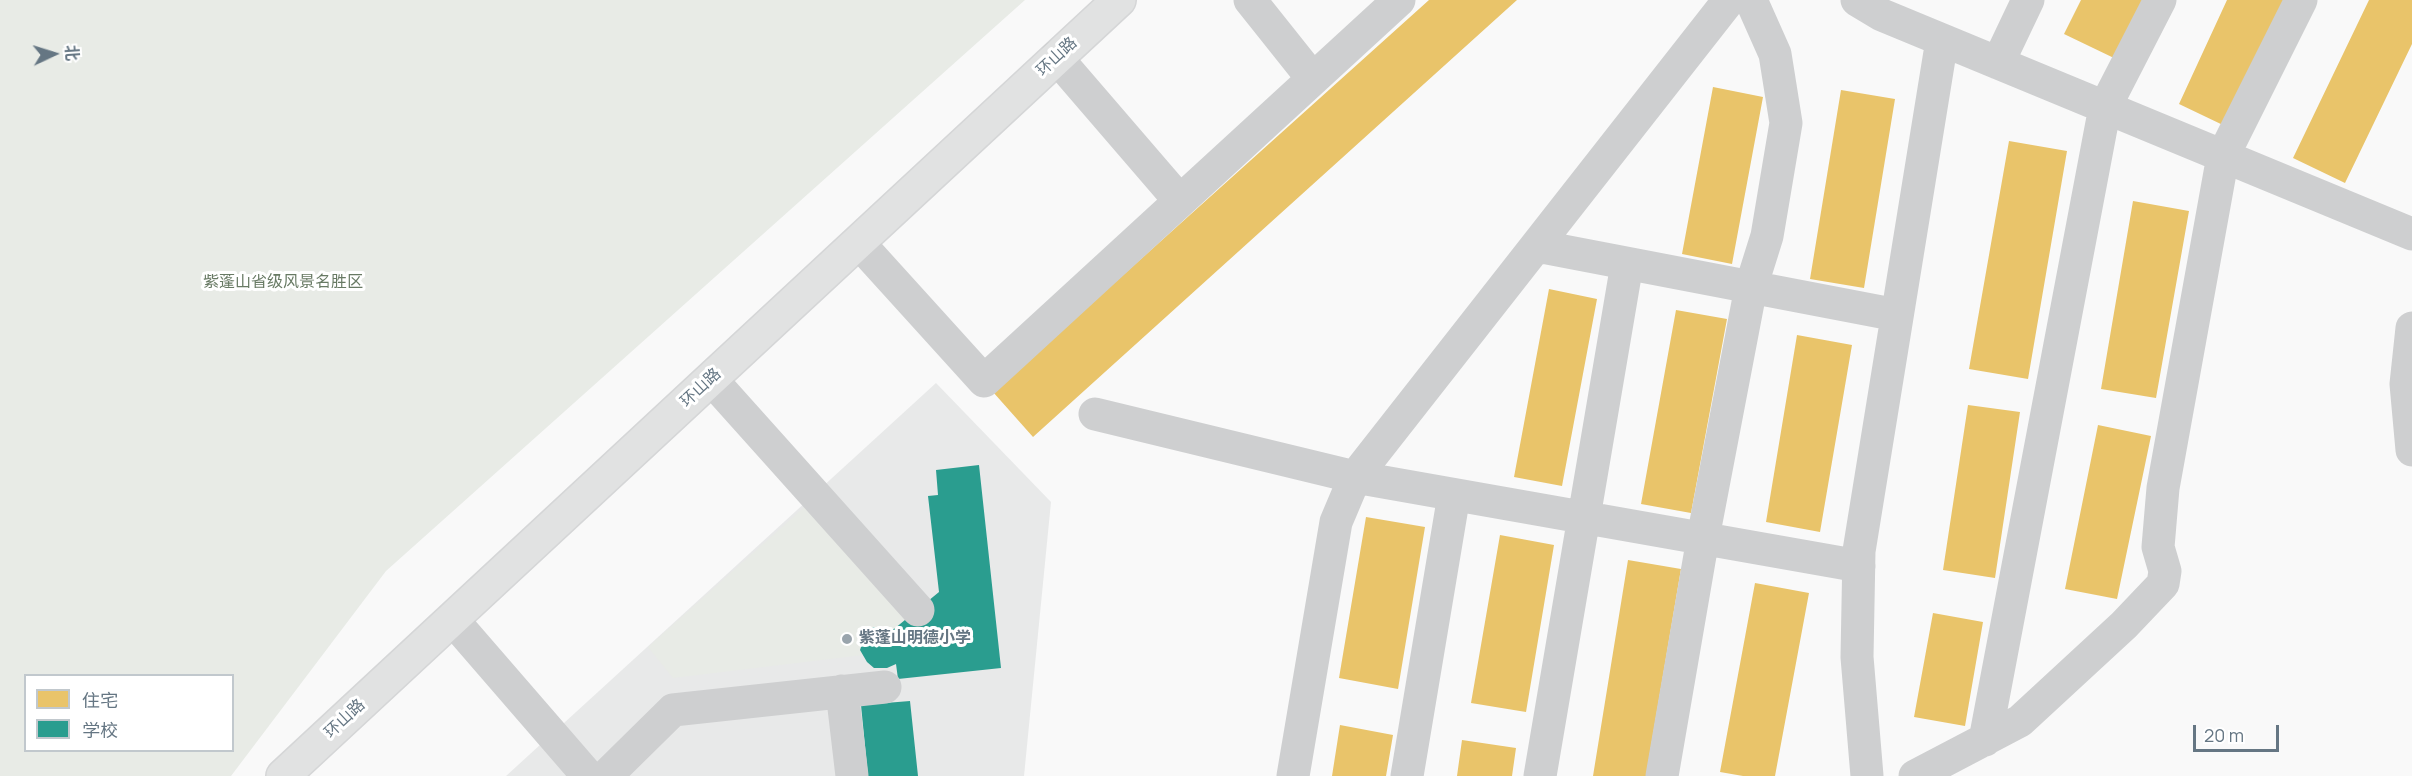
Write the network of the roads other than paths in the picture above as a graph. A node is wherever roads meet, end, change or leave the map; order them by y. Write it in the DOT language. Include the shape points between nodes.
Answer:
graph roads {
  1 [pos="1119,0"];
  2 [pos="1250,0"];
  3 [pos="1399,0"];
  4 [pos="1730,0"];
  5 [pos="1751,0"];
  6 [pos="1857,0"];
  7 [pos="2028,0"];
  8 [pos="2160,0"];
  9 [pos="2301,0"];
  10 [pos="1942,40"];
  11 [pos="1056,57"];
  12 [pos="1998,63"];
  13 [pos="1313,79"];
  14 [pos="2105,107"];
  15 [pos="2223,156"];
  16 [pos="1180,201"];
  17 [pos="2412,234"];
  18 [pos="858,242"];
  19 [pos="1537,246"];
  20 [pos="1627,264"];
  21 [pos="1751,287"];
  22 [pos="1897,315"];
  23 [pos="2412,328"];
  24 [pos="711,379"];
  25 [pos="1095,414"];
  26 [pos="2412,450"];
  27 [pos="1355,477"];
  28 [pos="1454,495"];
  29 [pos="1582,517"];
  30 [pos="1703,538"];
  31 [pos="1859,566"];
  32 [pos="918,610"];
  33 [pos="452,619"];
  34 [pos="885,687"];
  35 [pos="842,691"];
  36 [pos="1985,740"];
  37 [pos="283,776"];
  38 [pos="588,776"];
  39 [pos="606,776"];
  40 [pos="852,776"];
  41 [pos="1293,776"];
  42 [pos="1407,776"];
  43 [pos="1540,776"];
  44 [pos="1662,776"];
  45 [pos="1867,776"];
  46 [pos="1915,776"];
  1 -- 11 [label="main road, 环山路"];
  2 -- 13 [label="street"];
  3 -- 13 [label="street"];
  4 -- 19 [label="street"];
  5 -- 21 [label="street" via="1775,54 1786,123 1767,236"];
  6 -- 10 [label="street"];
  7 -- 12 [label="street"];
  8 -- 14 [label="street"];
  9 -- 15 [label="street"];
  10 -- 12 [label="street"];
  10 -- 22 [label="street"];
  11 -- 16 [label="street"];
  11 -- 18 [label="main road, 环山路"];
  12 -- 14 [label="street"];
  13 -- 16 [label="street"];
  14 -- 15 [label="street"];
  14 -- 36 [label="street"];
  15 -- 17 [label="street"];
  15 -- 36 [label="street" via="2163,488 2158,547 2165,571 2163,584 2124,626 2020,721"];
  16 -- 18 [label="street" via="984,381"];
  18 -- 24 [label="main road, 环山路"];
  19 -- 20 [label="street"];
  19 -- 27 [label="street"];
  20 -- 21 [label="street"];
  20 -- 29 [label="street"];
  21 -- 22 [label="street"];
  21 -- 30 [label="street"];
  22 -- 31 [label="street"];
  23 -- 26 [label="street" via="2406,384"];
  24 -- 32 [label="street"];
  24 -- 33 [label="main road, 环山路"];
  25 -- 27 [label="street"];
  27 -- 28 [label="street"];
  27 -- 41 [label="street" via="1336,522"];
  28 -- 29 [label="street"];
  28 -- 42 [label="street"];
  29 -- 30 [label="street"];
  29 -- 43 [label="street"];
  30 -- 31 [label="street"];
  30 -- 44 [label="street"];
  31 -- 45 [label="street" via="1857,657"];
  33 -- 37 [label="main road, 环山路"];
  33 -- 38 [label="street"];
  34 -- 35 [label="street"];
  35 -- 39 [label="street" via="673,710"];
  35 -- 40 [label="street"];
  36 -- 46 [label="street"];
}
